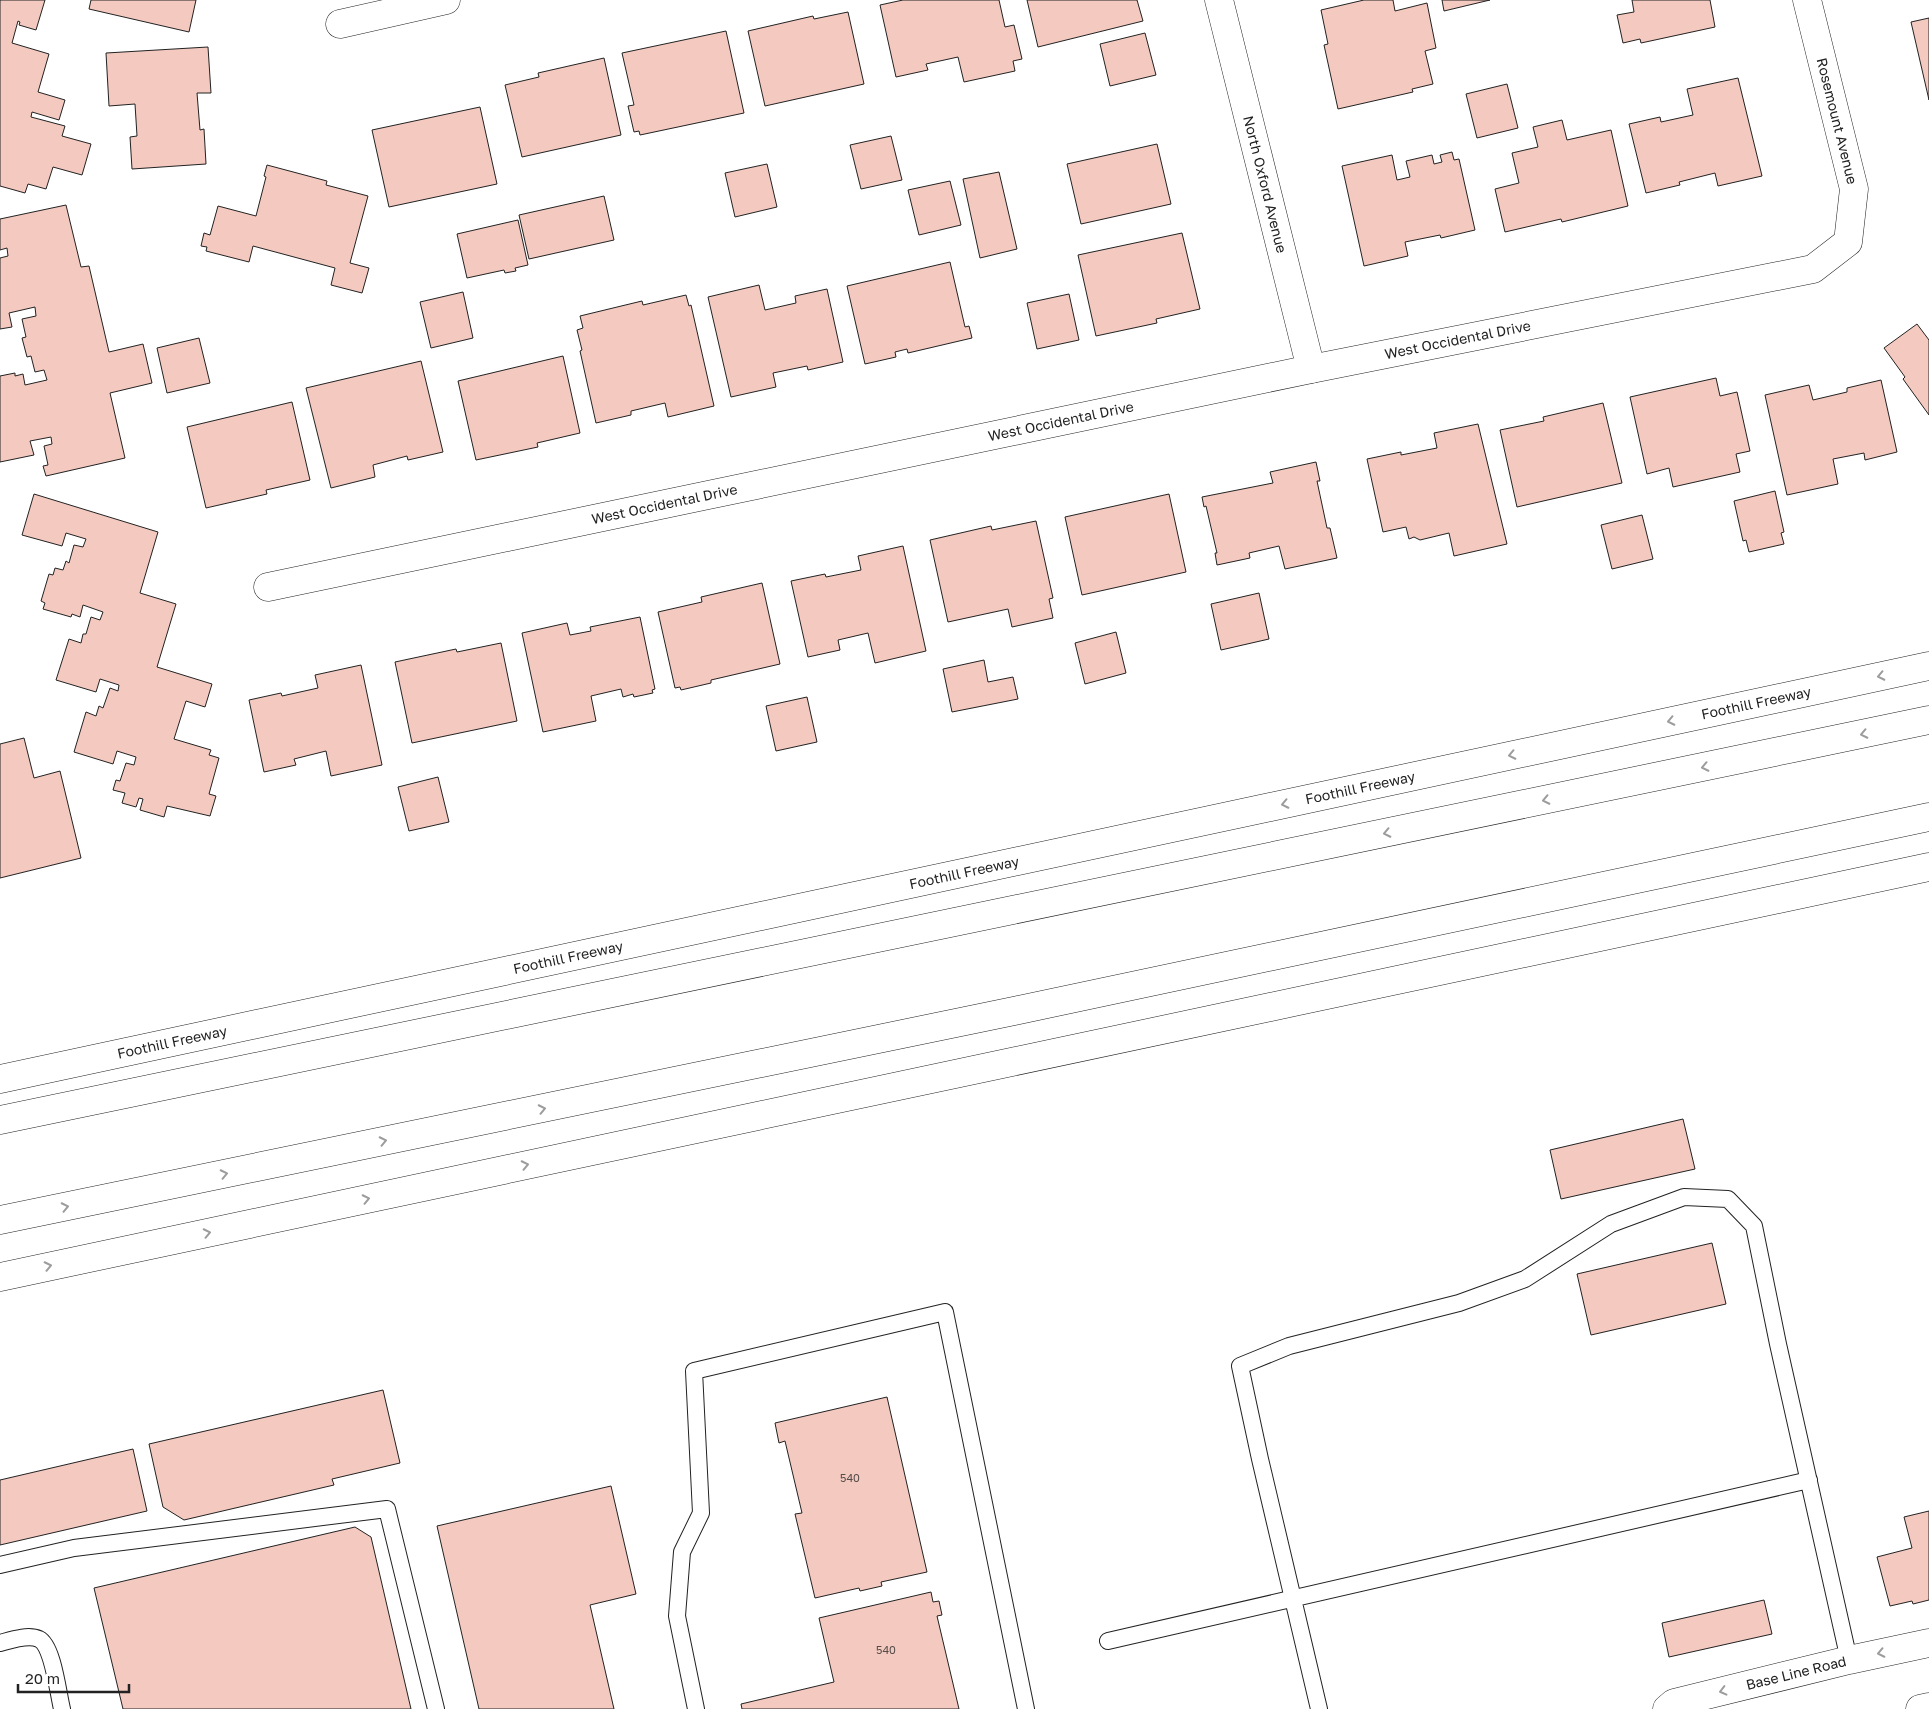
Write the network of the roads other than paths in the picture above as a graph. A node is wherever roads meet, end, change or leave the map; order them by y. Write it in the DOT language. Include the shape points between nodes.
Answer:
graph roads {
  1 [pos="446,0"];
  2 [pos="1219,0"];
  3 [pos="1807,0"];
  4 [pos="340,24"];
  5 [pos="1848,242"];
  6 [pos="1311,369"];
  7 [pos="268,587"];
  8 [pos="1929,666"];
  9 [pos="1929,720"];
  10 [pos="1929,817"];
  11 [pos="1929,867"];
  12 [pos="0,1079"];
  13 [pos="0,1120"];
  14 [pos="0,1220"];
  15 [pos="0,1277"];
  16 [pos="1809,1480"];
  17 [pos="0,1565"];
  18 [pos="1293,1597"];
  19 [pos="1108,1641"];
  20 [pos="0,1643"];
  21 [pos="1929,1643"];
  22 [pos="1849,1660"];
  23 [pos="1929,1707"];
  24 [pos="62,1709"];
  25 [pos="436,1709"];
  26 [pos="696,1709"];
  27 [pos="1026,1709"];
  28 [pos="1319,1709"];
  29 [pos="1667,1709"];
  30 [pos="1920,1709"];
  1 -- 4 [label="main road"];
  2 -- 6 [label="main road, North Oxford Avenue"];
  3 -- 5 [label="main road, Rosemount Avenue" via="1854,189"];
  5 -- 6 [label="main road, West Occidental Drive" via="1813,269"];
  6 -- 7 [label="main road, West Occidental Drive"];
  8 -- 12 [label="main road, Foothill Freeway, one-way"];
  9 -- 13 [label="main road, one-way"];
  14 -- 10 [label="main road, one-way" via="995,1015"];
  15 -- 11 [label="main road, one-way"];
  16 -- 18 [label="lane"];
  16 -- 18 [label="lane" via="1754,1226 1728,1199 1684,1198 1611,1224 1524,1279 1459,1303 1289,1346 1240,1366"];
  16 -- 22 [label="lane"];
  17 -- 25 [label="lane" via="74,1548 387,1509"];
  18 -- 19 [label="lane"];
  18 -- 28 [label="lane"];
  20 -- 24 [label="lane" via="28,1637 40,1639 48,1649"];
  21 -- 22 [label="main road, Base Line Road, one-way"];
  22 -- 29 [label="main road, Base Line Road, one-way" via="1674,1703"];
  23 -- 30 [label="main road"];
  26 -- 27 [label="lane" via="677,1616 682,1552 701,1513 694,1371 945,1312"];
}
